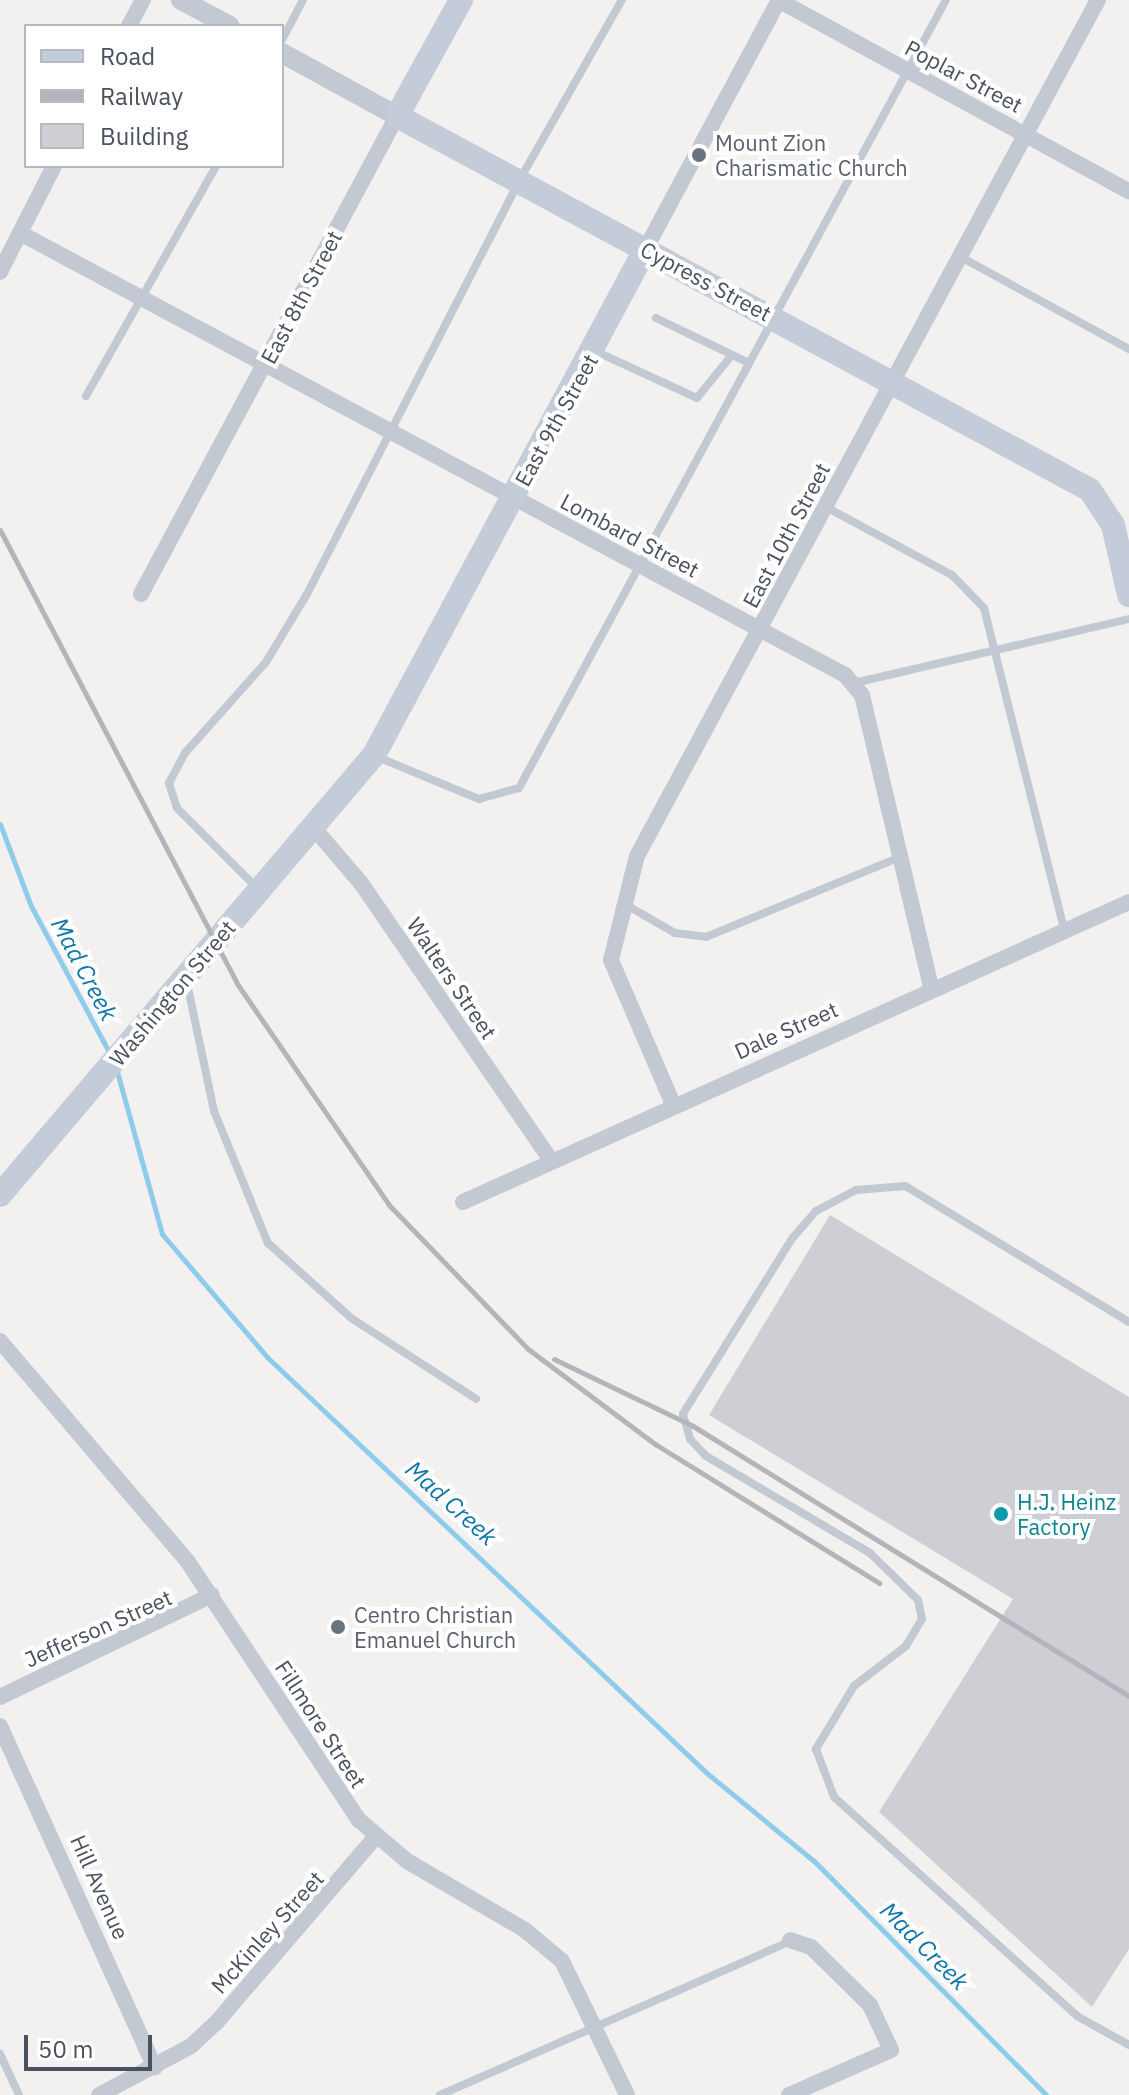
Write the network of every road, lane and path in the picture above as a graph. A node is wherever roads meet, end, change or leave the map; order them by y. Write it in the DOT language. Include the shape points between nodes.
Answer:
graph roads {
  1 [pos="143,0"];
  2 [pos="181,0"];
  3 [pos="303,0"];
  4 [pos="461,0"];
  5 [pos="622,0"];
  6 [pos="779,0"];
  7 [pos="946,0"];
  8 [pos="1098,0"];
  9 [pos="130,24"];
  10 [pos="226,24"];
  11 [pos="284,36"];
  12 [pos="284,54"];
  13 [pos="907,71"];
  14 [pos="397,116"];
  15 [pos="1026,135"];
  16 [pos="53,168"];
  17 [pos="215,168"];
  18 [pos="519,181"];
  19 [pos="1129,191"];
  20 [pos="20,233"];
  21 [pos="646,248"];
  22 [pos="959,256"];
  23 [pos="0,272"];
  24 [pos="146,300"];
  25 [pos="770,316"];
  26 [pos="656,318"];
  27 [pos="1129,349"];
  28 [pos="594,350"];
  29 [pos="732,355"];
  30 [pos="745,361"];
  31 [pos="265,363"];
  32 [pos="893,381"];
  33 [pos="86,396"];
  34 [pos="395,433"];
  35 [pos="513,497"];
  36 [pos="826,507"];
  37 [pos="1121,520"];
  38 [pos="636,564"];
  39 [pos="141,594"];
  40 [pos="1129,595"];
  41 [pos="1129,619"];
  42 [pos="760,630"];
  43 [pos="996,649"];
  44 [pos="854,683"];
  45 [pos="374,755"];
  46 [pos="313,827"];
  47 [pos="903,856"];
  48 [pos="260,891"];
  49 [pos="1129,902"];
  50 [pos="628,906"];
  51 [pos="1064,931"];
  52 [pos="186,978"];
  53 [pos="932,990"];
  54 [pos="673,1104"];
  55 [pos="549,1158"];
  56 [pos="0,1195"];
  57 [pos="463,1202"];
  58 [pos="1129,1322"];
  59 [pos="0,1341"];
  60 [pos="476,1399"];
  61 [pos="212,1595"];
  62 [pos="0,1697"];
  63 [pos="0,1726"];
  64 [pos="376,1836"];
  65 [pos="790,1940"];
  66 [pos="596,2026"];
  67 [pos="1129,2045"];
  68 [pos="0,2054"];
  69 [pos="155,2067"];
  70 [pos="19,2095"];
  71 [pos="99,2095"];
  72 [pos="440,2095"];
  73 [pos="627,2095"];
  74 [pos="789,2095"];
  1 -- 9 [label="street"];
  2 -- 10 [label="street"];
  3 -- 11 [label="lane"];
  4 -- 14 [label="main road, East 8th Street"];
  5 -- 18 [label="lane"];
  6 -- 13 [label="street, Poplar Street"];
  6 -- 21 [label="street, East 9th Street"];
  7 -- 13 [label="lane"];
  8 -- 15 [label="street, East 10th Street"];
  12 -- 14 [label="street, Cypress Street"];
  13 -- 15 [label="street, Poplar Street"];
  13 -- 25 [label="lane"];
  14 -- 18 [label="main road, Cypress Street"];
  14 -- 31 [label="street, East 8th Street"];
  15 -- 19 [label="street, Poplar Street"];
  15 -- 22 [label="street, East 10th Street"];
  16 -- 20 [label="street"];
  17 -- 24 [label="lane"];
  18 -- 21 [label="main road, Cypress Street"];
  18 -- 34 [label="lane"];
  20 -- 23 [label="street"];
  20 -- 24 [label="street, Lombard Street"];
  21 -- 25 [label="main road, Cypress Street"];
  21 -- 28 [label="main road, East 9th Street"];
  22 -- 27 [label="lane"];
  22 -- 32 [label="street, East 10th Street"];
  24 -- 31 [label="street, Lombard Street"];
  24 -- 33 [label="lane"];
  25 -- 30 [label="lane"];
  25 -- 32 [label="main road, Cypress Street"];
  26 -- 29 [label="lane"];
  28 -- 29 [label="lane" via="697,398"];
  28 -- 35 [label="main road, East 9th Street"];
  29 -- 30 [label="lane"];
  30 -- 38 [label="lane"];
  31 -- 34 [label="street, Lombard Street"];
  31 -- 39 [label="street, East 8th Street"];
  32 -- 36 [label="street, East 10th Street"];
  32 -- 37 [label="main road, Cypress Street" via="1081,483"];
  34 -- 35 [label="street, Lombard Street"];
  34 -- 48 [label="lane" via="266,662 185,753 169,783 177,808"];
  35 -- 38 [label="street, Lombard Street"];
  35 -- 45 [label="main road, East 9th Street"];
  36 -- 42 [label="street, East 10th Street"];
  36 -- 43 [label="lane" via="952,575 984,608"];
  37 -- 40 [label="main road"];
  38 -- 42 [label="street, Lombard Street"];
  38 -- 45 [label="lane" via="519,788 479,799"];
  41 -- 43 [label="lane"];
  42 -- 44 [label="street, Lombard Street"];
  42 -- 50 [label="street, East 10th Street" via="637,856"];
  43 -- 44 [label="lane"];
  43 -- 51 [label="lane"];
  44 -- 47 [label="street"];
  45 -- 46 [label="main road, East 9th Street"];
  46 -- 48 [label="main road, Washington Street"];
  46 -- 55 [label="street, Walters Street" via="361,883"];
  47 -- 50 [label="lane" via="706,937 675,933"];
  47 -- 53 [label="street"];
  48 -- 52 [label="main road, Washington Street"];
  49 -- 51 [label="street, Dale Street"];
  50 -- 54 [label="street, East 10th Street" via="613,933 611,960"];
  51 -- 53 [label="street, Dale Street"];
  52 -- 56 [label="main road, Washington Street"];
  52 -- 60 [label="lane" via="214,1111 268,1243 351,1318"];
  53 -- 54 [label="street, Dale Street"];
  54 -- 55 [label="street, Dale Street"];
  55 -- 57 [label="street, Dale Street"];
  58 -- 67 [label="lane" via="905,1186 856,1190 816,1211 793,1237 683,1414 690,1439 706,1456 870,1553 918,1600 922,1619 906,1646 854,1686 816,1749 834,1797 1077,2016"];
  59 -- 61 [label="street, Fillmore Street"];
  61 -- 62 [label="street, Jefferson Street"];
  61 -- 64 [label="street, Fillmore Street" via="333,1789"];
  63 -- 69 [label="street, Hill Avenue"];
  64 -- 66 [label="street, Fillmore Street" via="548,1948"];
  64 -- 69 [label="street, McKinley Street" via="216,2023"];
  65 -- 66 [label="lane"];
  65 -- 74 [label="street" via="811,1947 870,2005 891,2050"];
  66 -- 72 [label="lane"];
  66 -- 73 [label="street, Fillmore Street"];
  68 -- 70 [label="lane"];
  69 -- 71 [label="street, McKinley Street"];
}
